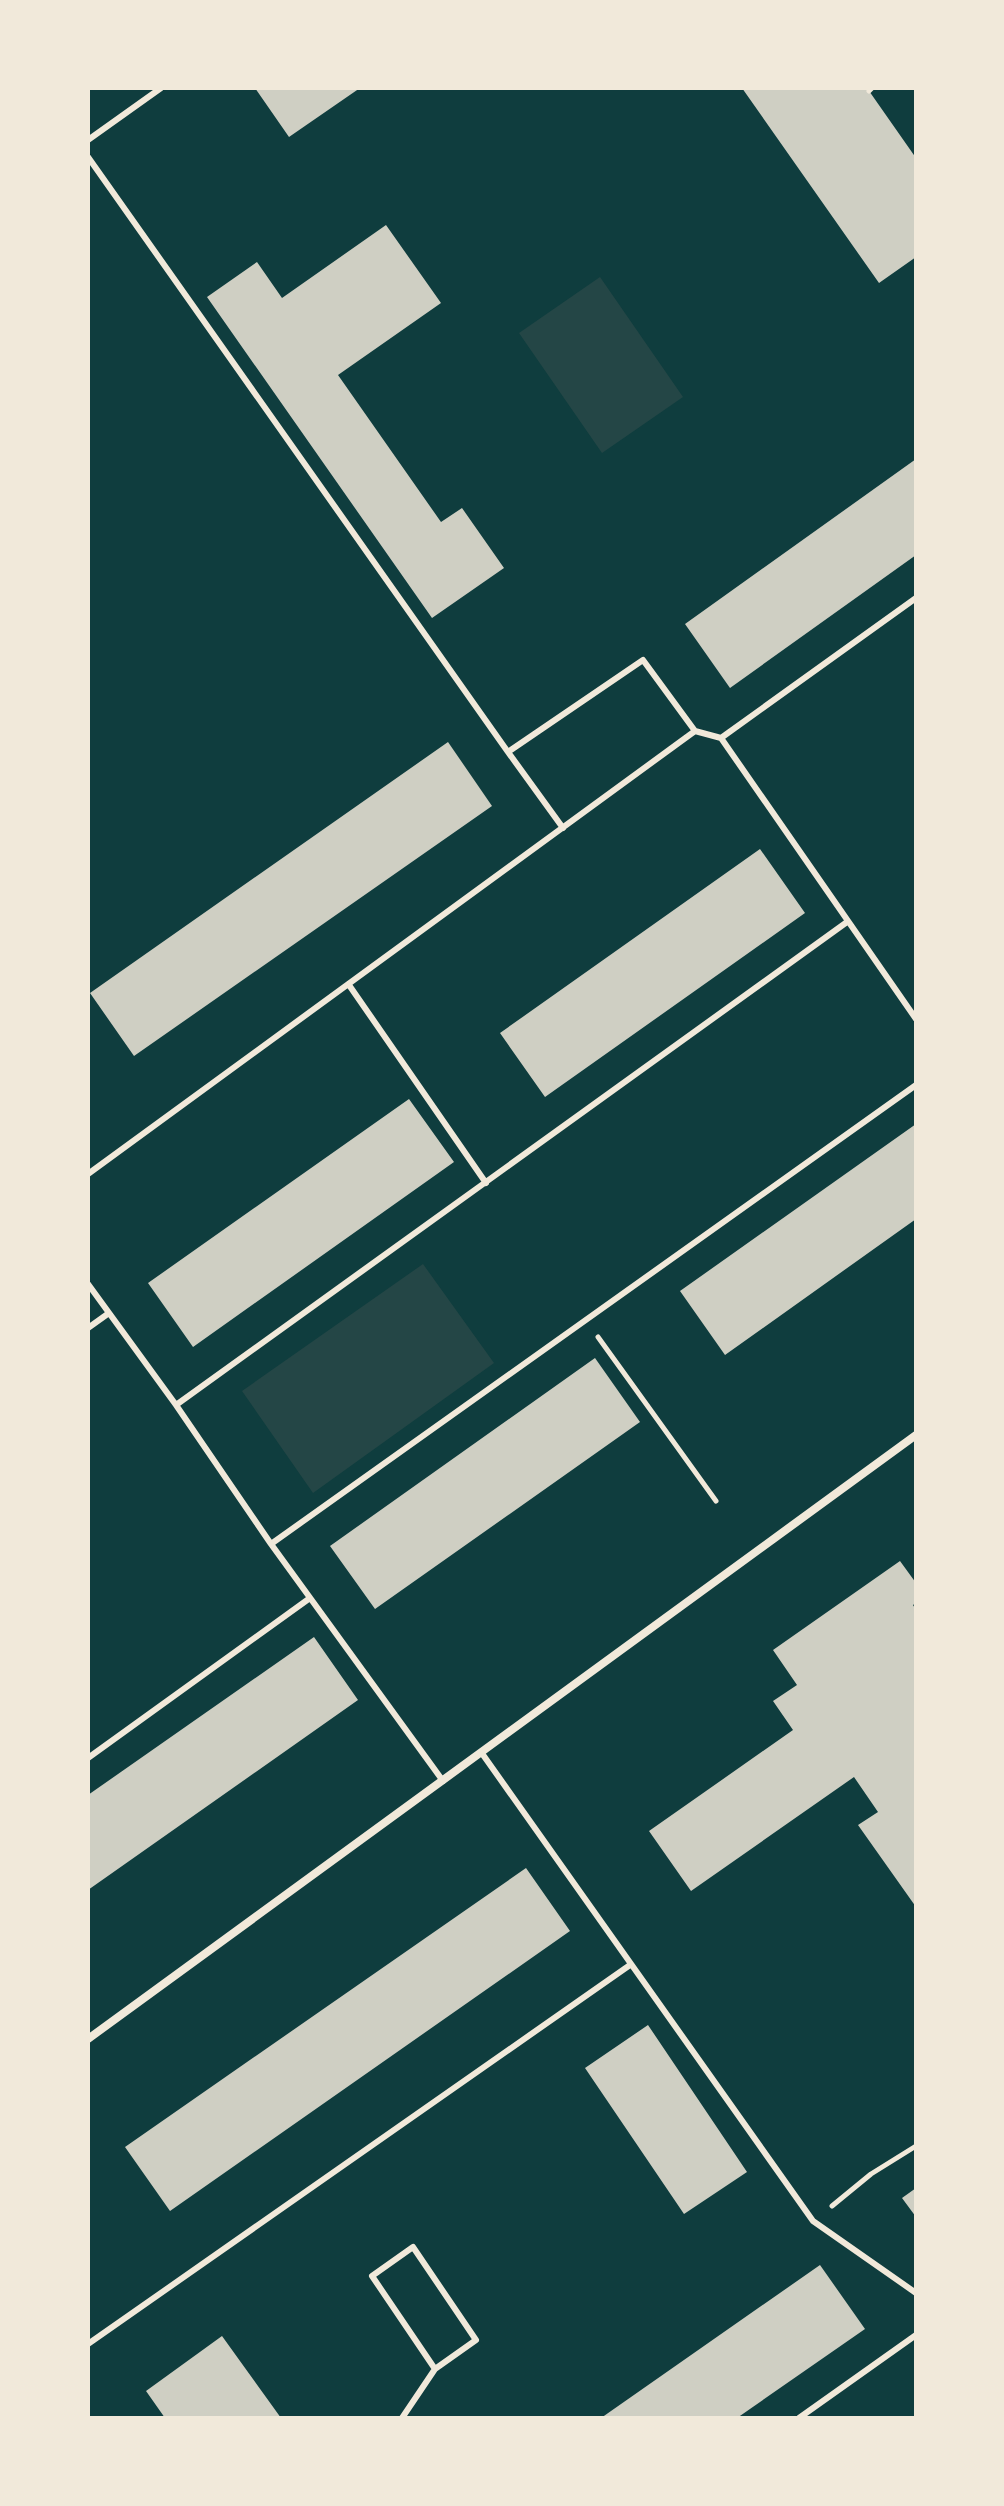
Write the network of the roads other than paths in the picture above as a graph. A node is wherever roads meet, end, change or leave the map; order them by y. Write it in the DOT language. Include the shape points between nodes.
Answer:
graph roads {
  1 [pos="161,88"];
  2 [pos="88,140"];
  3 [pos="88,157"];
  4 [pos="916,598"];
  5 [pos="695,731"];
  6 [pos="721,738"];
  7 [pos="508,752"];
  8 [pos="563,828"];
  9 [pos="847,922"];
  10 [pos="349,985"];
  11 [pos="916,1019"];
  12 [pos="916,1085"];
  13 [pos="88,1174"];
  14 [pos="486,1183"];
  15 [pos="88,1284"];
  16 [pos="109,1313"];
  17 [pos="88,1328"];
  18 [pos="176,1405"];
  19 [pos="916,1435"];
  20 [pos="271,1544"];
  21 [pos="310,1598"];
  22 [pos="481,1752"];
  23 [pos="88,1758"];
  24 [pos="443,1781"];
  25 [pos="630,1965"];
  26 [pos="88,2039"];
  27 [pos="916,2293"];
  28 [pos="916,2335"];
  29 [pos="88,2344"];
  30 [pos="435,2369"];
  31 [pos="402,2418"];
  32 [pos="799,2418"];
  1 -- 2 [label="lane"];
  3 -- 7 [label="lane"];
  4 -- 6 [label="lane"];
  5 -- 6 [label="lane"];
  5 -- 7 [label="lane" via="643,660"];
  5 -- 8 [label="lane"];
  6 -- 9 [label="lane"];
  7 -- 8 [label="lane"];
  8 -- 10 [label="lane"];
  9 -- 11 [label="lane"];
  9 -- 14 [label="lane"];
  10 -- 13 [label="lane"];
  10 -- 14 [label="lane"];
  12 -- 20 [label="lane"];
  14 -- 18 [label="lane"];
  15 -- 16 [label="lane"];
  16 -- 17 [label="lane"];
  16 -- 18 [label="lane"];
  18 -- 20 [label="lane"];
  19 -- 22 [label="street"];
  20 -- 21 [label="lane"];
  21 -- 23 [label="lane"];
  21 -- 24 [label="lane"];
  22 -- 24 [label="street"];
  22 -- 25 [label="lane"];
  24 -- 26 [label="street"];
  25 -- 27 [label="lane" via="813,2221"];
  25 -- 29 [label="lane"];
  28 -- 32 [label="lane"];
  30 -- 30 [label="lane" via="372,2276 413,2247 476,2340"];
  30 -- 31 [label="lane"];
}
